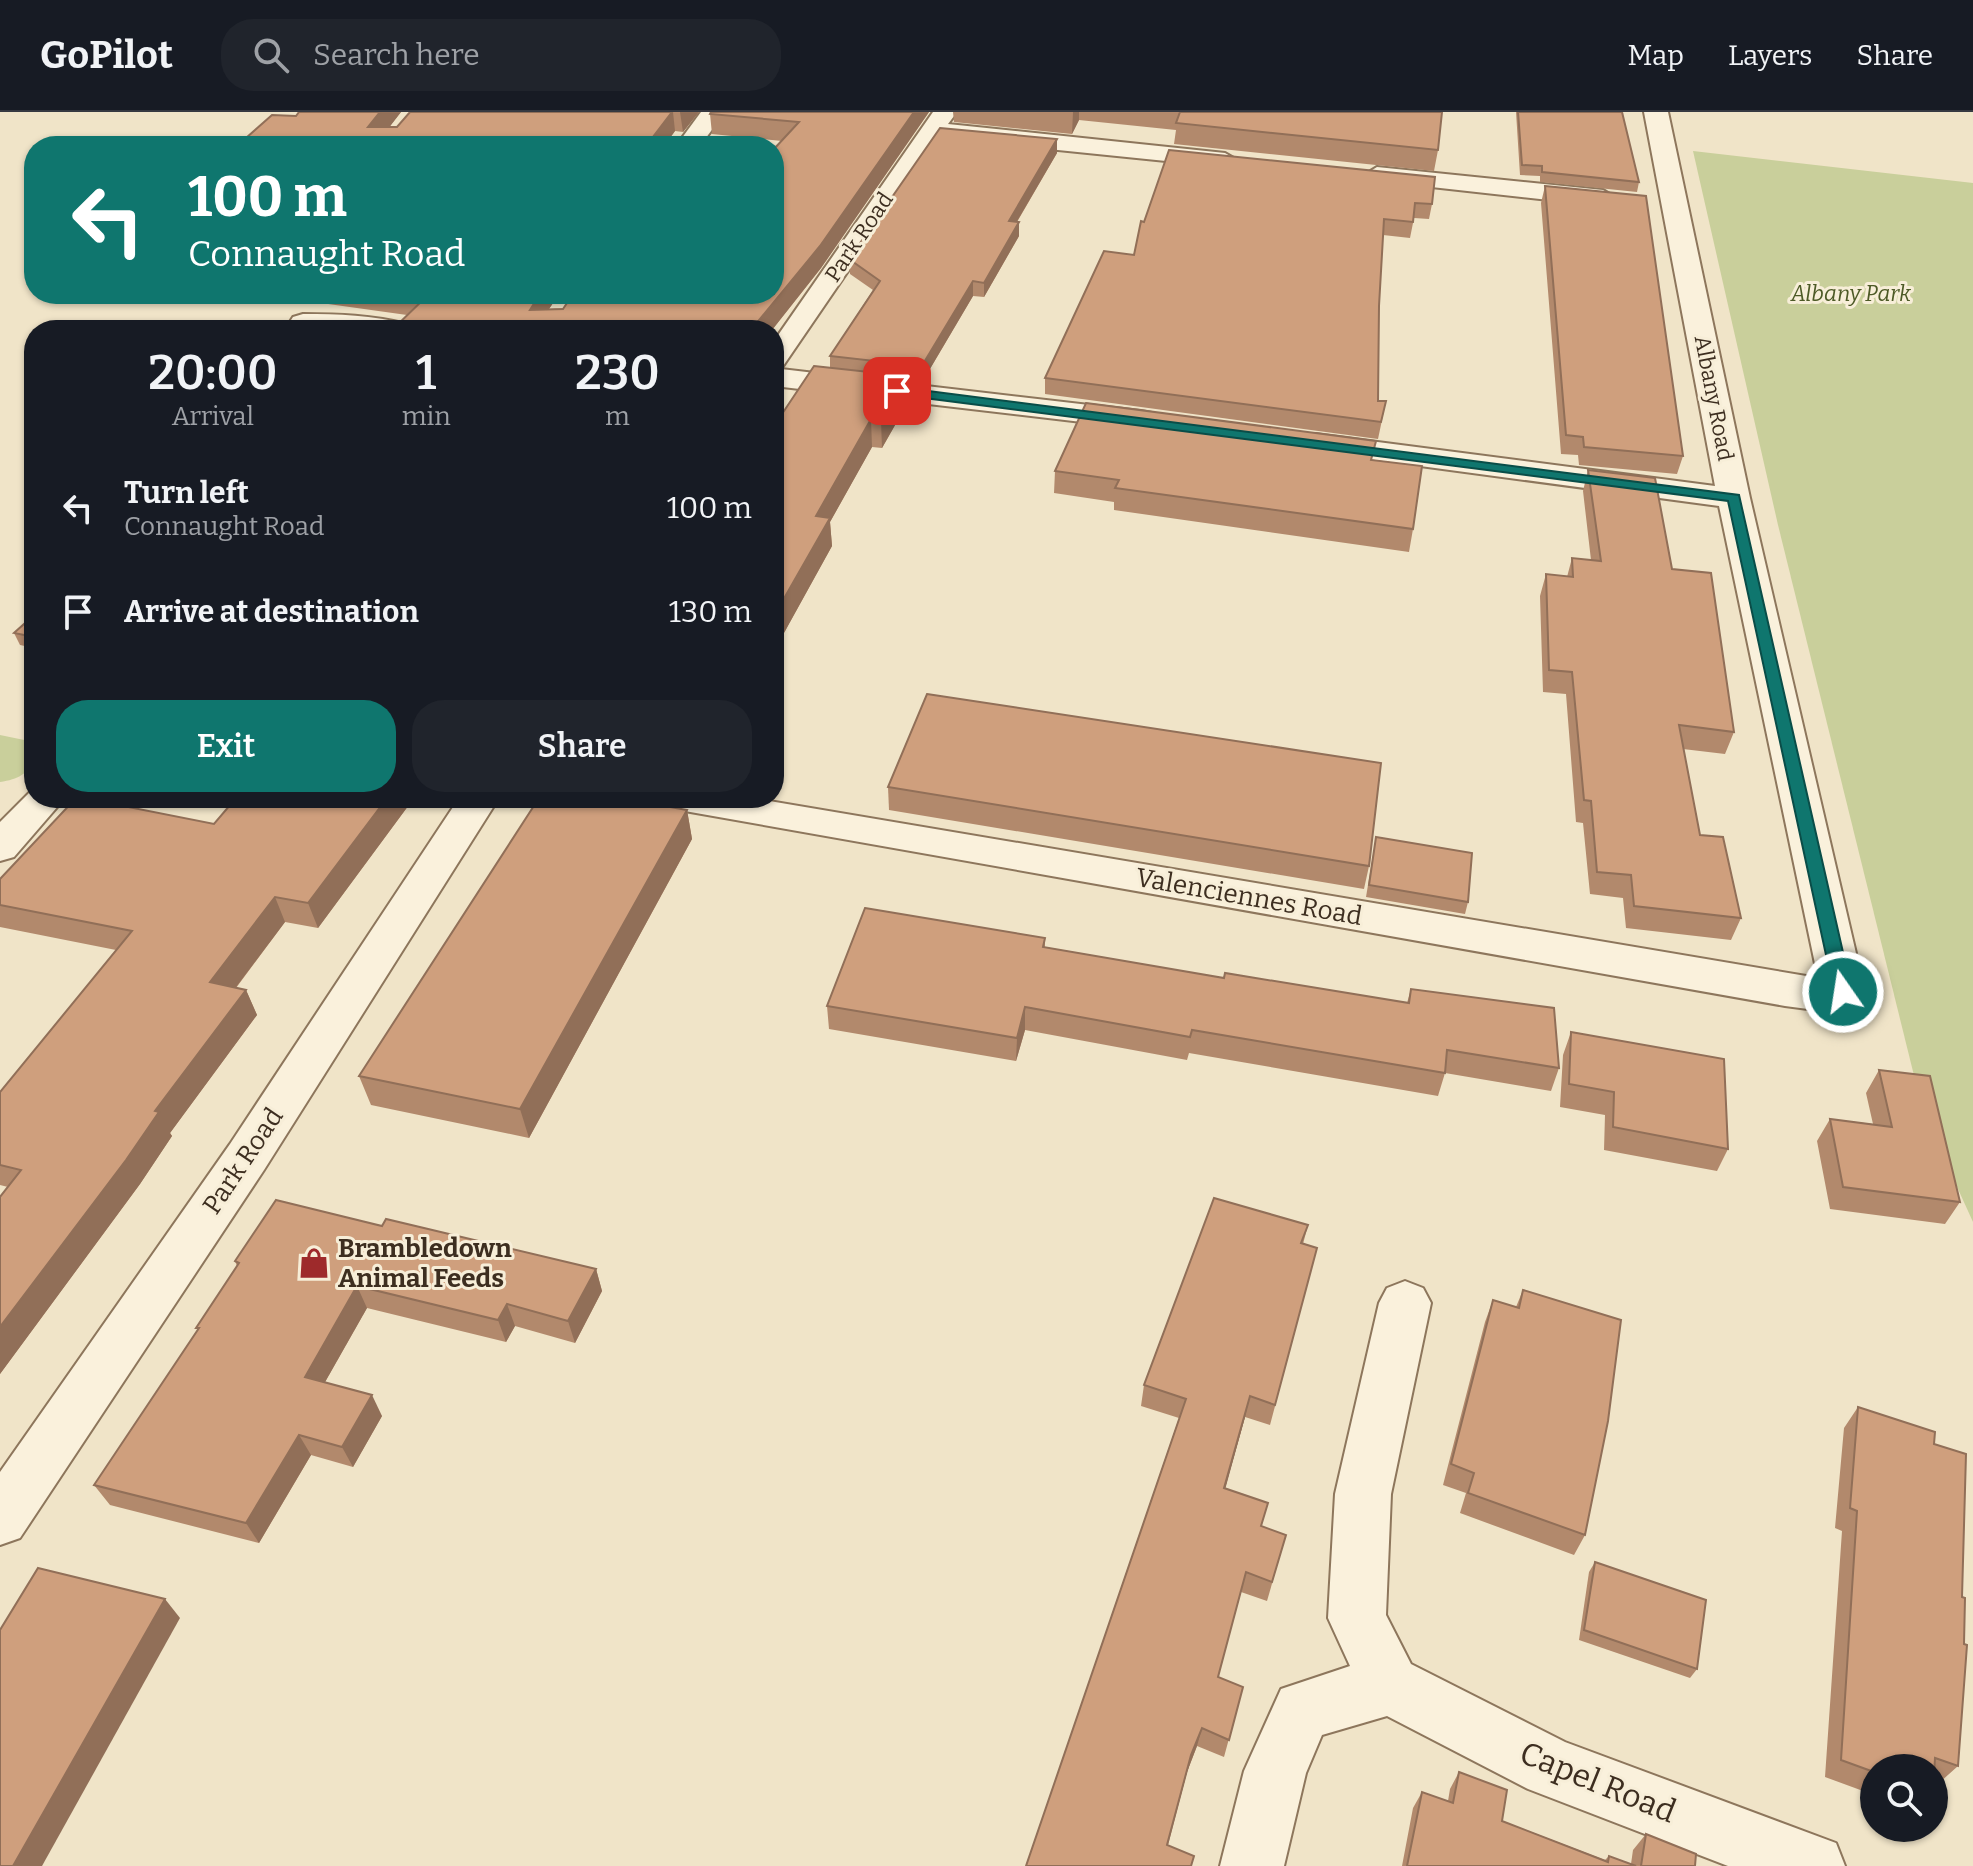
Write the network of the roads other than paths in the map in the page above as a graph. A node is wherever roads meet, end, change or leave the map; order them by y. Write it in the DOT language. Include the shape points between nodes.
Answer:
graph roads {
  1 [pos="713,112"];
  2 [pos="1656,112"];
  3 [pos="939,121"];
  4 [pos="695,136"];
  5 [pos="1249,162"];
  6 [pos="1360,174"];
  7 [pos="1651,203"];
  8 [pos="784,347"];
  9 [pos="784,378"];
  10 [pos="1175,425"];
  11 [pos="1284,439"];
  12 [pos="1734,498"];
  13 [pos="34,808"];
  14 [pos="473,808"];
  15 [pos="734,808"];
  16 [pos="5,834"];
  17 [pos="1823,995"];
  18 [pos="1405,1303"];
  19 [pos="0,1519"];
  20 [pos="1390,1685"];
  21 [pos="1252,1866"];
  22 [pos="1813,1866"];
  1 -- 4 [label="street"];
  2 -- 7 [label="street, Albany Road"];
  3 -- 5 [label="street"];
  3 -- 8 [label="street, Park Road"];
  6 -- 7 [label="street"];
  7 -- 12 [label="street, Albany Road"];
  9 -- 10 [label="street"];
  11 -- 12 [label="street"];
  12 -- 17 [label="street, Albany Road" via="1843,992"];
  13 -- 16 [label="street"];
  14 -- 19 [label="street, Park Road" via="247,1157"];
  15 -- 17 [label="street, Valenciennes Road"];
  18 -- 20 [label="street" via="1363,1494 1357,1618"];
  20 -- 21 [label="street" via="1302,1710 1275,1771"];
  20 -- 22 [label="street, Capel Road" via="1550,1767"];
}
